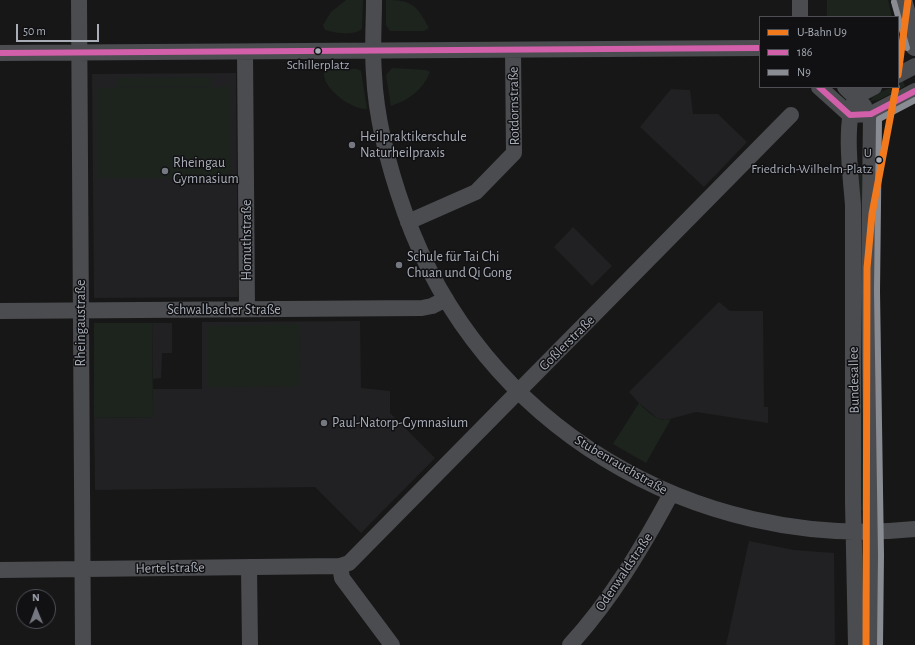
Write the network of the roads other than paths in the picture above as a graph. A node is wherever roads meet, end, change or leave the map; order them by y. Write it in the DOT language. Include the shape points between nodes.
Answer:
graph roads {
  1 [pos="79,0"];
  2 [pos="374,0"];
  3 [pos="800,0"];
  4 [pos="902,0"];
  5 [pos="800,16"];
  6 [pos="915,46"];
  7 [pos="759,48"];
  8 [pos="513,50"];
  9 [pos="374,51"];
  10 [pos="245,52"];
  11 [pos="0,53"];
  12 [pos="79,53"];
  13 [pos="915,66"];
  14 [pos="899,74"];
  15 [pos="820,88"];
  16 [pos="869,88"];
  17 [pos="915,91"];
  18 [pos="851,92"];
  19 [pos="871,114"];
  20 [pos="792,115"];
  21 [pos="850,115"];
  22 [pos="408,222"];
  23 [pos="446,299"];
  24 [pos="247,309"];
  25 [pos="0,311"];
  26 [pos="81,311"];
  27 [pos="519,392"];
  28 [pos="671,494"];
  29 [pos="915,529"];
  30 [pos="854,531"];
  31 [pos="872,531"];
  32 [pos="340,566"];
  33 [pos="249,567"];
  34 [pos="83,569"];
  35 [pos="0,570"];
  36 [pos="576,643"];
  37 [pos="83,645"];
  38 [pos="250,645"];
  39 [pos="392,645"];
  40 [pos="856,645"];
  41 [pos="872,645"];
  1 -- 12 [label="street, Rheingaustraße"];
  2 -- 9 [label="street, Stubenrauchstraße"];
  3 -- 5 [label="street"];
  4 -- 6 [label="main road"];
  7 -- 8 [label="street"];
  8 -- 9 [label="street"];
  8 -- 22 [label="street, Rotdornstraße" via="514,153 476,192"];
  9 -- 10 [label="street"];
  9 -- 22 [label="street, Stubenrauchstraße" via="374,74 380,117 393,177"];
  10 -- 12 [label="street"];
  10 -- 24 [label="street, Homuthstraße"];
  11 -- 12 [label="street"];
  12 -- 26 [label="street, Rheingaustraße"];
  13 -- 14 [label="street"];
  15 -- 21 [label="street"];
  16 -- 18 [label="street"];
  17 -- 19 [label="street"];
  18 -- 19 [label="street"];
  18 -- 21 [label="street"];
  19 -- 21 [label="street"];
  19 -- 31 [label="street, Bundesallee" via="869,291"];
  20 -- 27 [label="street, Goßlerstraße"];
  21 -- 30 [label="street, Bundesallee" via="853,211"];
  22 -- 23 [label="street, Stubenrauchstraße"];
  23 -- 24 [label="street, Schwalbacher Straße" via="422,308"];
  23 -- 27 [label="street, Stubenrauchstraße" via="488,359"];
  24 -- 26 [label="street, Schwalbacher Straße"];
  25 -- 26 [label="street, Schwalbacher Straße"];
  26 -- 34 [label="street, Rheingaustraße"];
  27 -- 28 [label="street, Stubenrauchstraße" via="556,426 587,448"];
  27 -- 32 [label="street, Goßlerstraße" via="349,563"];
  28 -- 30 [label="street, Stubenrauchstraße" via="754,520 807,529"];
  28 -- 36 [label="street, Odenwaldstraße" via="627,572"];
  29 -- 31 [label="street, Stubenrauchstraße"];
  30 -- 31 [label="street, Stubenrauchstraße"];
  30 -- 40 [label="street, Bundesallee"];
  31 -- 41 [label="street, Bundesallee"];
  32 -- 33 [label="street, Hertelstraße"];
  32 -- 39 [label="street" via="342,578"];
  33 -- 34 [label="street, Hertelstraße"];
  33 -- 38 [label="street"];
  34 -- 35 [label="street, Hertelstraße"];
  34 -- 37 [label="street, Rheingaustraße"];
}
